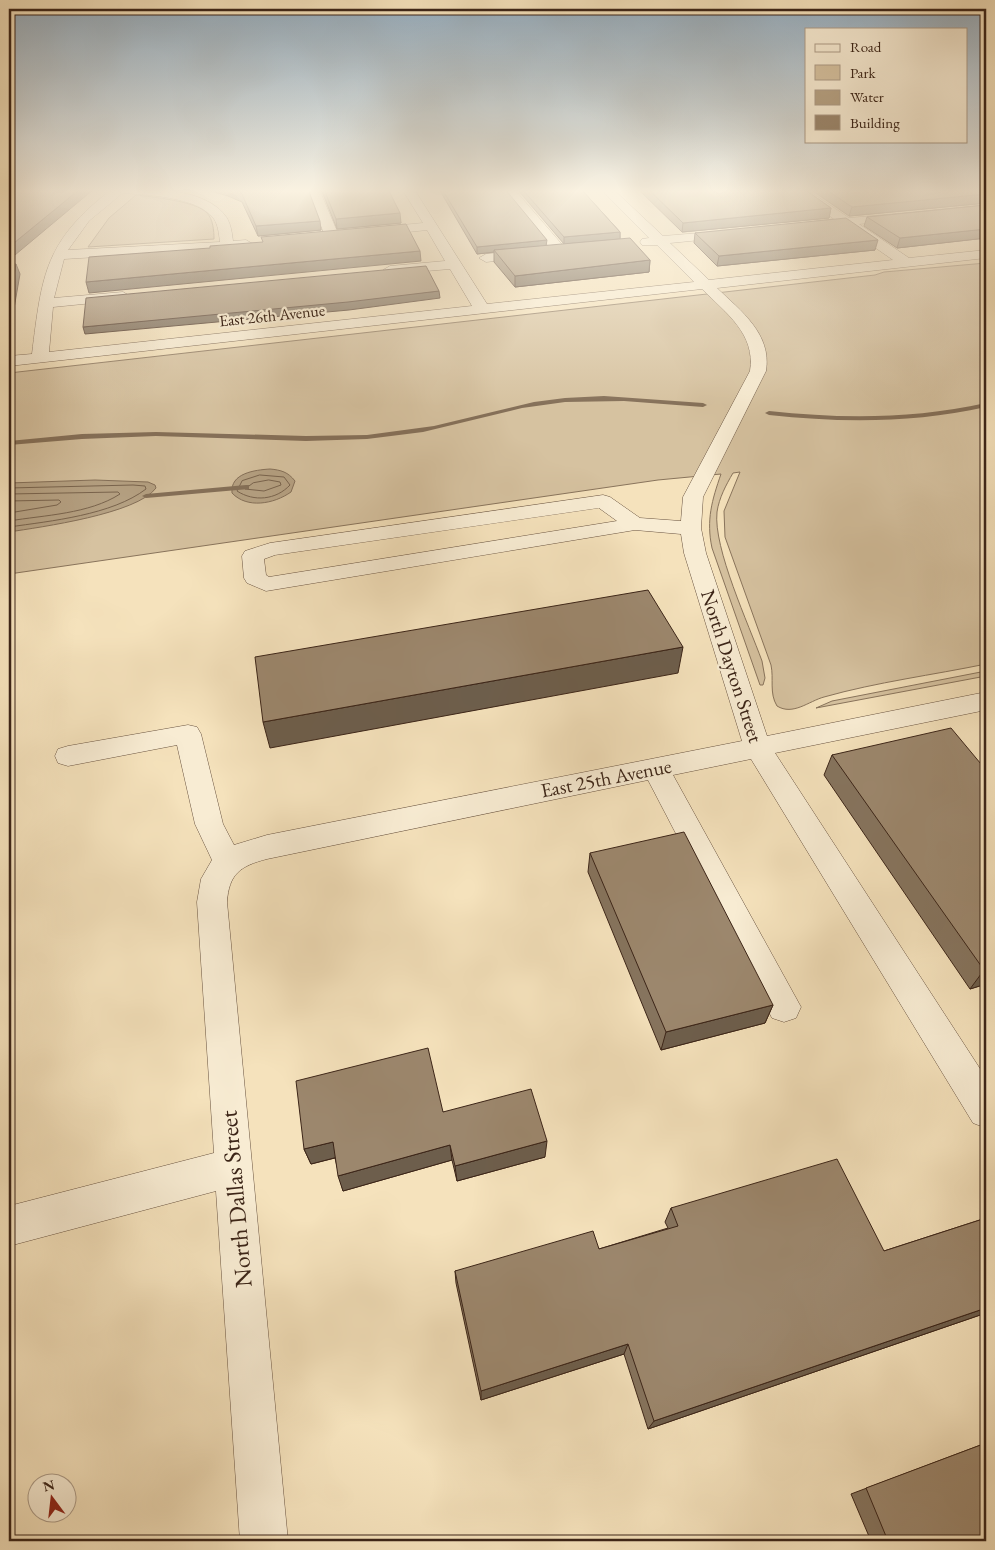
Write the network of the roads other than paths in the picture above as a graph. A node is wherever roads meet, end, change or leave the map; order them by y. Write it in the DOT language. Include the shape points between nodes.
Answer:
graph roads {
  1 [pos="57,261"];
  2 [pos="452,261"];
  3 [pos="681,261"];
  4 [pos="922,261"];
  5 [pos="907,263"];
  6 [pos="454,264"];
  7 [pos="375,272"];
  8 [pos="706,285"];
  9 [pos="137,295"];
  10 [pos="47,303"];
  11 [pos="482,309"];
  12 [pos="40,358"];
  13 [pos="9,361"];
  14 [pos="636,524"];
  15 [pos="691,528"];
  16 [pos="986,700"];
  17 [pos="758,748"];
  18 [pos="68,756"];
  19 [pos="656,768"];
  20 [pos="228,862"];
  21 [pos="784,1007"];
  22 [pos="986,1110"];
  23 [pos="234,1167"];
  24 [pos="9,1226"];
  25 [pos="264,1541"];
  1 -- 10 [label="street"];
  2 -- 6 [label="street"];
  3 -- 8 [label="street, North Dayton Street"];
  4 -- 5 [label="street, East 26th Avenue"];
  5 -- 8 [label="street, East 26th Avenue"];
  6 -- 7 [label="street"];
  6 -- 11 [label="street"];
  8 -- 11 [label="street, East 26th Avenue"];
  8 -- 15 [label="street, North Dayton Street" via="749,327 758,344 760,362 695,493"];
  9 -- 10 [label="street"];
  10 -- 12 [label="street"];
  11 -- 12 [label="street, East 26th Avenue"];
  12 -- 13 [label="street, East 26th Avenue"];
  14 -- 14 [label="street" via="266,584 254,578 253,556 270,549 603,501"];
  14 -- 15 [label="street"];
  15 -- 17 [label="street, North Dayton Street" via="695,552"];
  16 -- 17 [label="street, East 25th Avenue"];
  17 -- 19 [label="street, East 25th Avenue"];
  17 -- 22 [label="street, North Dayton Street"];
  18 -- 20 [label="street" via="188,734 210,824"];
  19 -- 20 [label="street, East 25th Avenue" via="267,847"];
  19 -- 21 [label="street"];
  20 -- 23 [label="street, North Dallas Street" via="216,875 212,892"];
  23 -- 24 [label="street"];
  23 -- 25 [label="street, North Dallas Street"];
}
